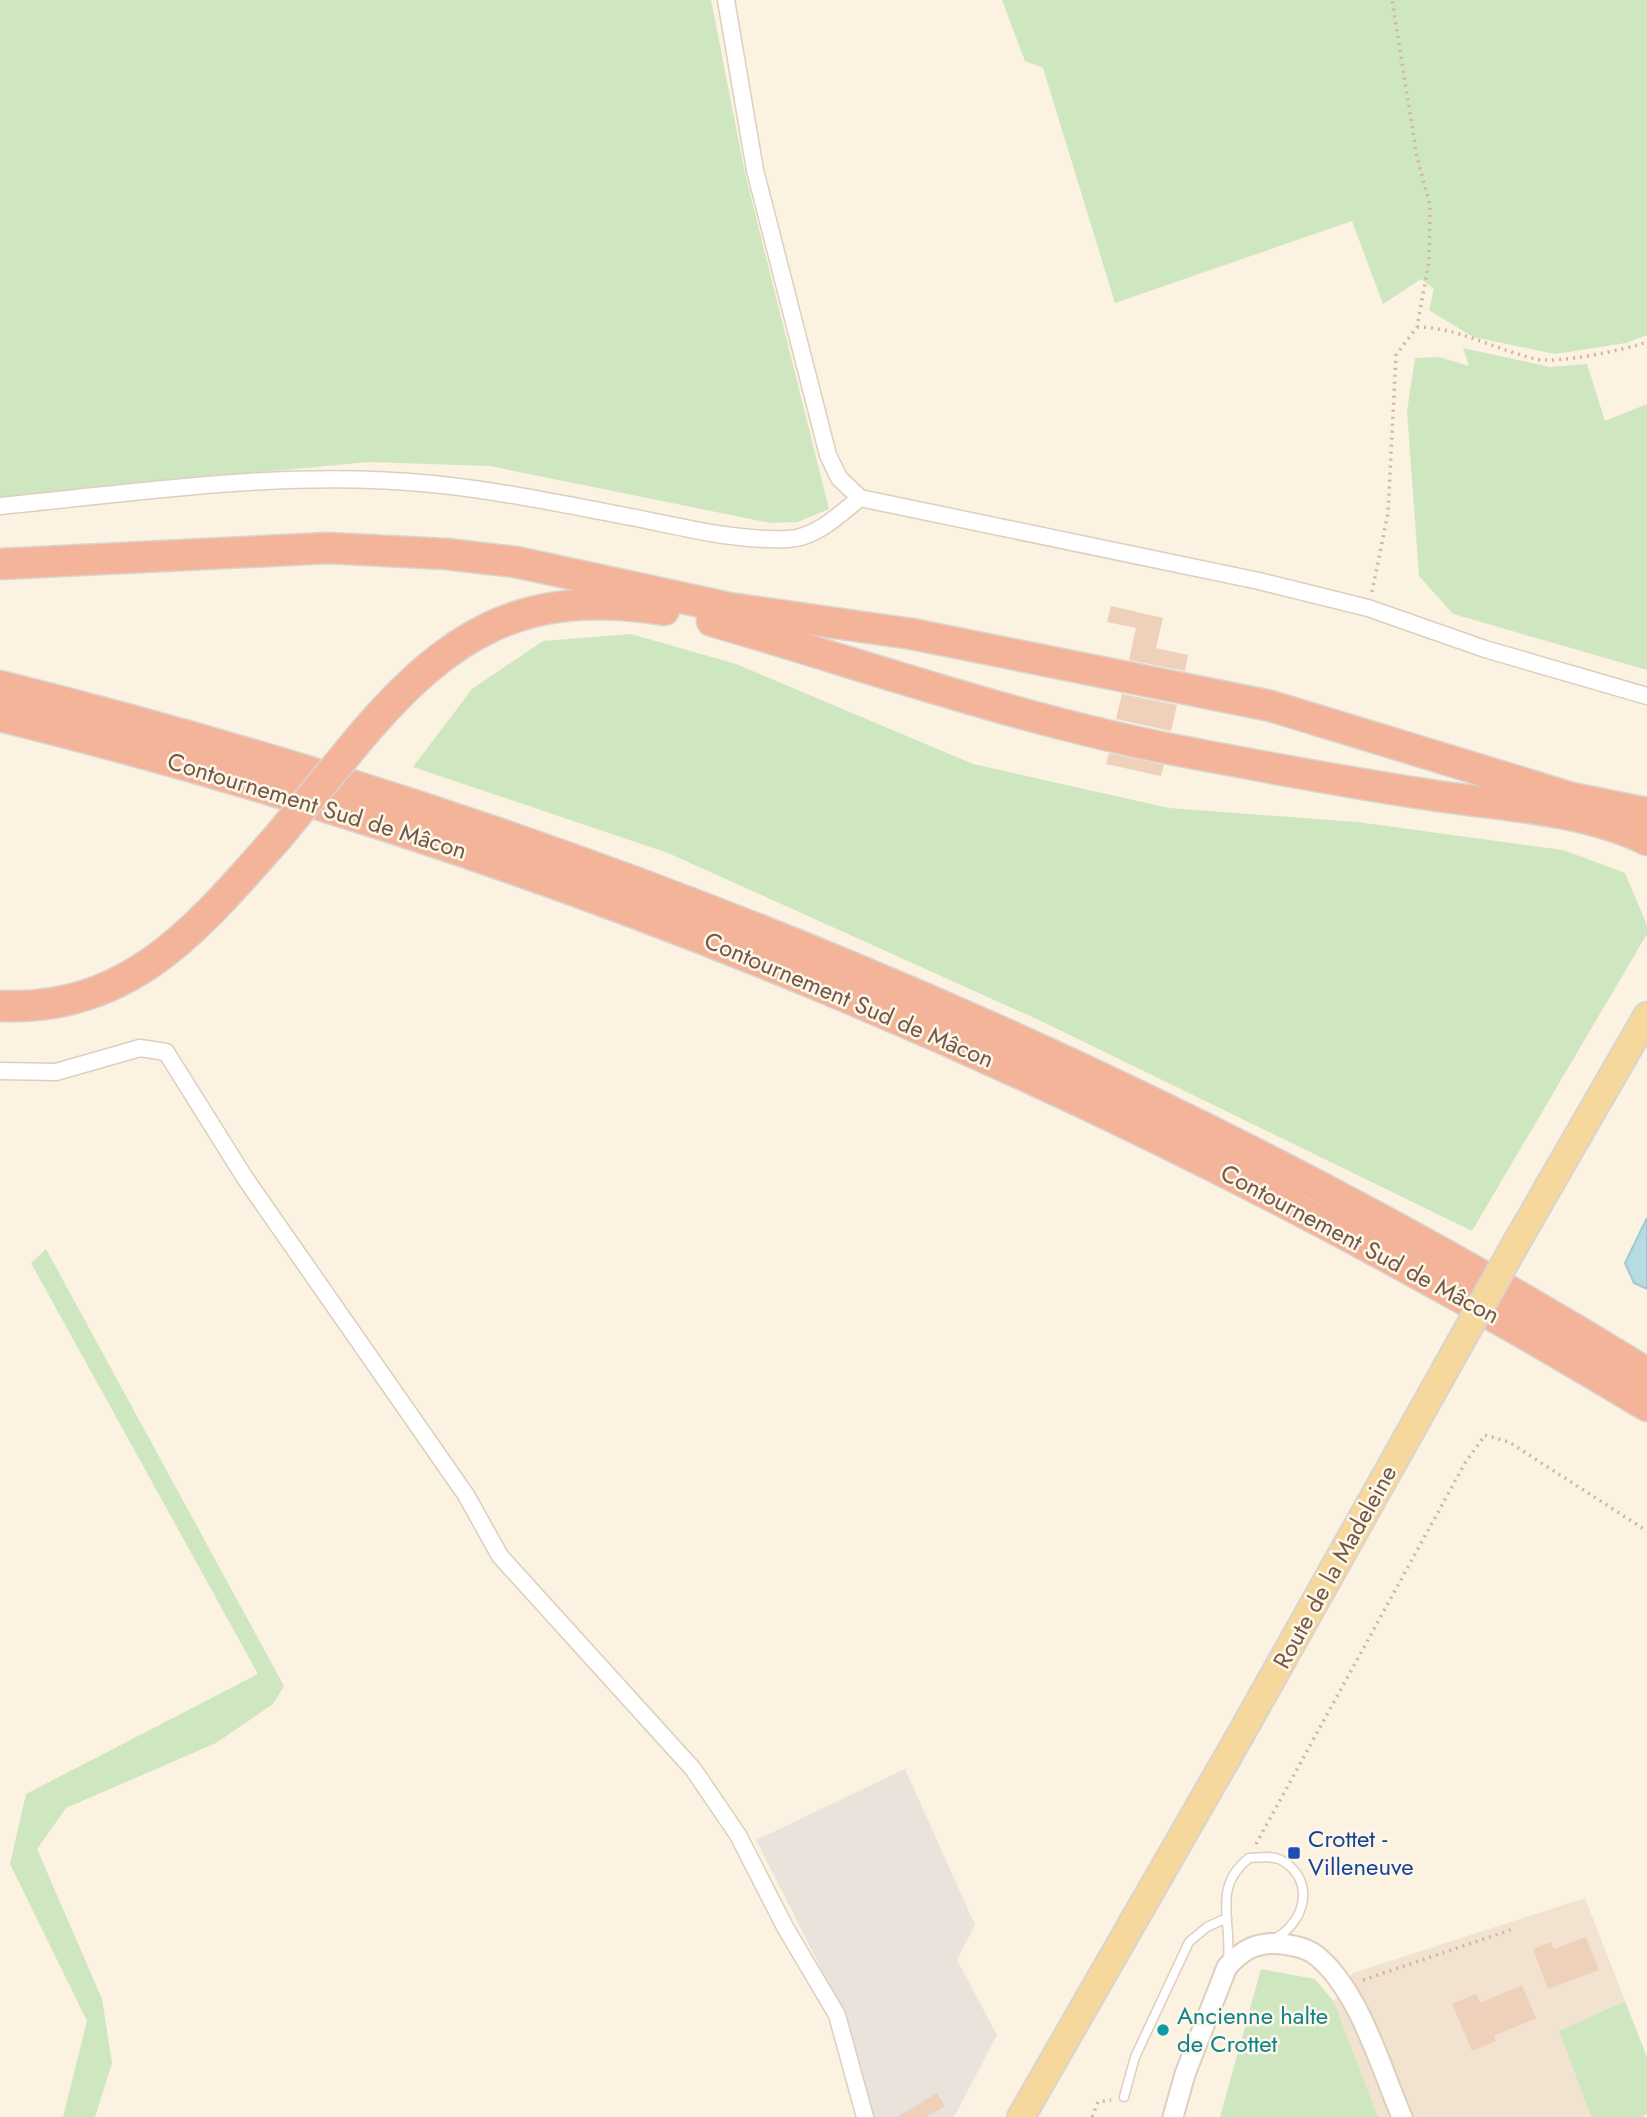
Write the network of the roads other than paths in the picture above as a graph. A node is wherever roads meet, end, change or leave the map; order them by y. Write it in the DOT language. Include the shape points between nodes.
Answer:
graph roads {
  1 [pos="726,0"];
  2 [pos="860,498"];
  3 [pos="0,506"];
  4 [pos="0,564"];
  5 [pos="0,686"];
  6 [pos="1647,696"];
  7 [pos="0,716"];
  8 [pos="1647,813"];
  9 [pos="1647,840"];
  10 [pos="0,1006"];
  11 [pos="1647,1016"];
  12 [pos="0,1071"];
  13 [pos="1647,1373"];
  14 [pos="1647,1406"];
  15 [pos="1227,1917"];
  16 [pos="1269,1942"];
  17 [pos="1227,1967"];
  18 [pos="1124,2097"];
  19 [pos="865,2117"];
  20 [pos="1021,2117"];
  21 [pos="1173,2117"];
  22 [pos="1402,2117"];
  1 -- 2 [label="street" via="755,170 828,455 839,478"];
  2 -- 3 [label="street" via="822,528 792,539 740,539 447,486 358,478 250,482"];
  2 -- 6 [label="street" via="1246,578 1368,608 1485,649"];
  4 -- 8 [label="highway" via="328,548 516,562 729,608 912,634 1271,706 1572,798"];
  5 -- 13 [label="highway, Contournement Sud de Mâcon" via="209,742 519,841 846,966 1101,1079 1234,1144 1501,1285"];
  7 -- 14 [label="highway, Contournement Sud de Mâcon" via="368,820 631,911 821,985 997,1062 1237,1177 1473,1302"];
  9 -- 10 [label="highway, bridge" via="1567,814 1414,792 1095,732 712,621 631,605 570,604 501,621 425,669 396,696 212,912 151,964 86,996 36,1006"];
  11 -- 20 [label="main road, Route de la Madeleine, bridge"];
  12 -- 19 [label="street" via="56,1072 139,1048 166,1052 212,1129 466,1495 500,1556 694,1769 738,1835 836,2015"];
  15 -- 16 [label="lane" via="1225,1897 1234,1870 1249,1858 1281,1860 1294,1872 1303,1891 1301,1913 1288,1932"];
  15 -- 17 [label="lane"];
  15 -- 18 [label="lane" via="1189,1942 1135,2057"];
  16 -- 17 [label="street" via="1252,1946"];
  16 -- 22 [label="street" via="1301,1947 1317,1955 1347,1991"];
  17 -- 21 [label="street"];
}
